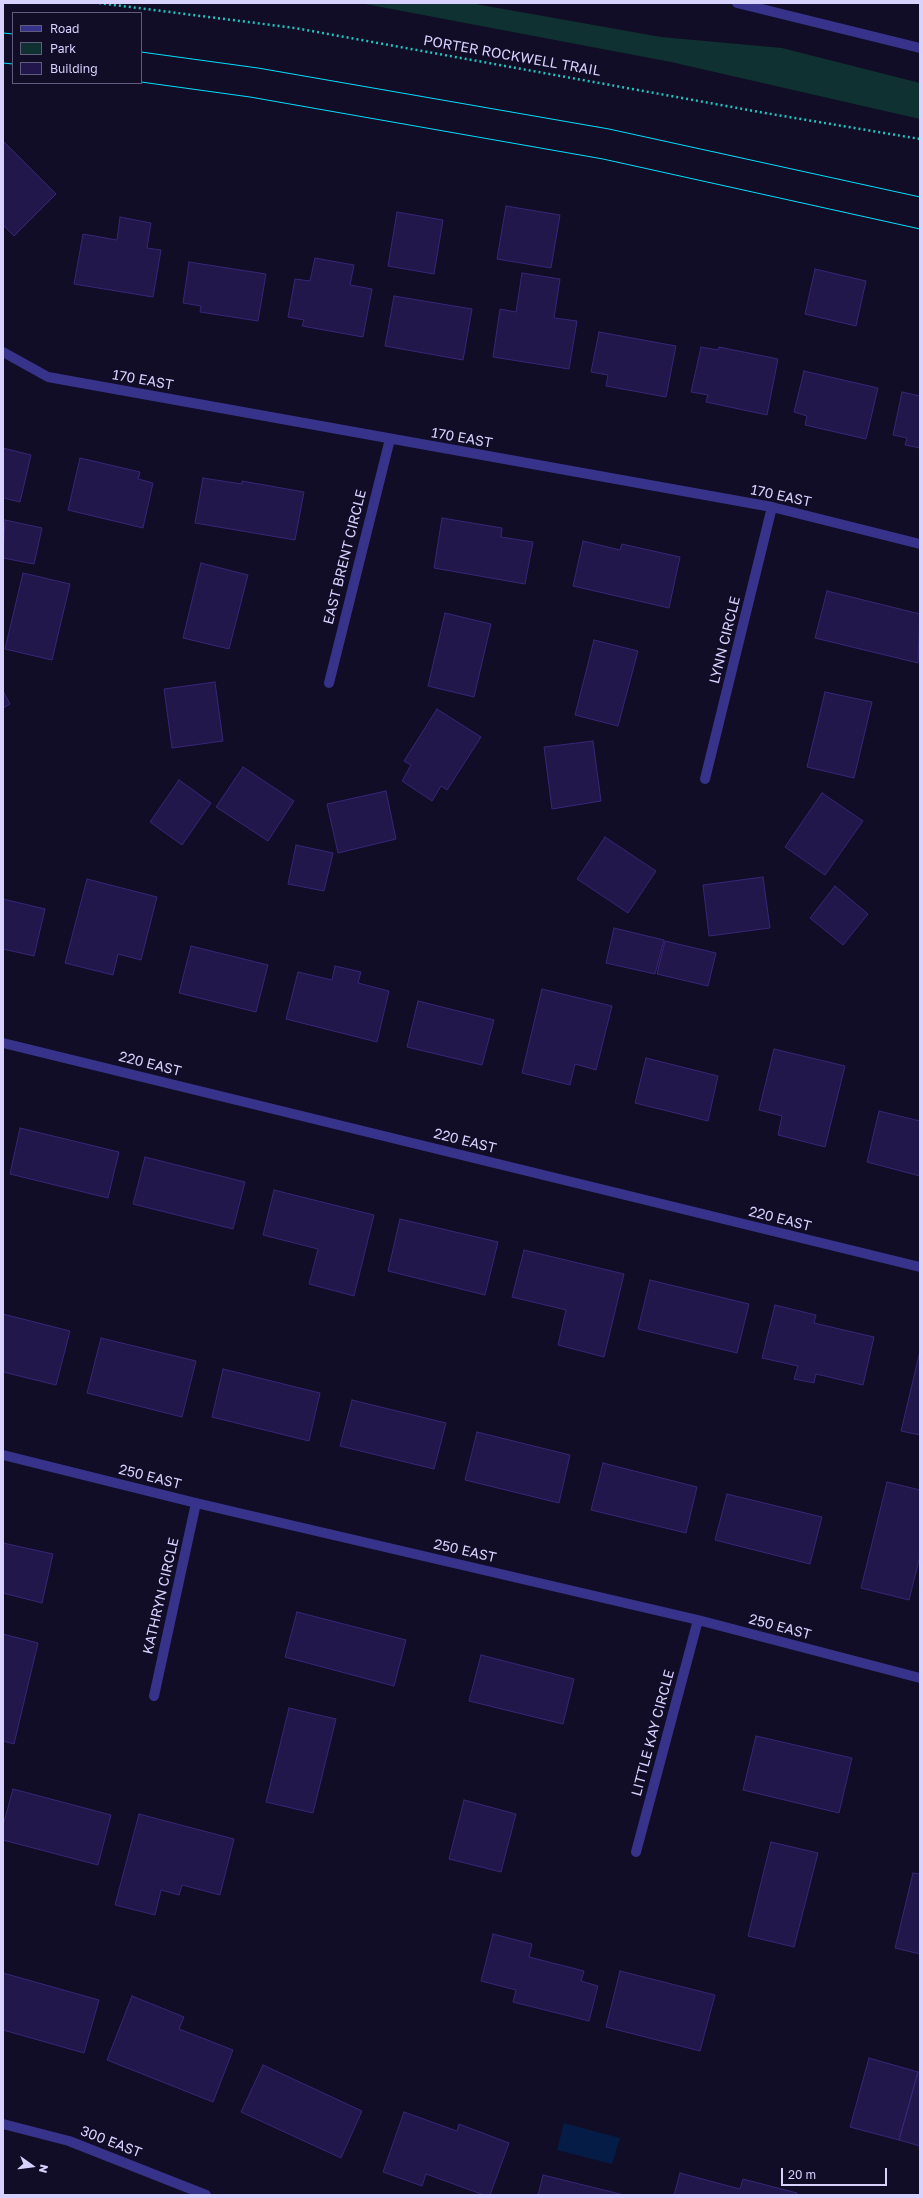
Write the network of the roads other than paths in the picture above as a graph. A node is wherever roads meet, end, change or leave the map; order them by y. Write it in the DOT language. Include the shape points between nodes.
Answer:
graph roads {
  1 [pos="737,3"];
  2 [pos="920,48"];
  3 [pos="3,352"];
  4 [pos="390,439"];
  5 [pos="772,507"];
  6 [pos="920,544"];
  7 [pos="329,682"];
  8 [pos="705,779"];
  9 [pos="3,1043"];
  10 [pos="920,1267"];
  11 [pos="3,1455"];
  12 [pos="196,1503"];
  13 [pos="698,1620"];
  14 [pos="920,1678"];
  15 [pos="154,1696"];
  16 [pos="636,1852"];
  17 [pos="3,2124"];
  18 [pos="206,2195"];
  1 -- 2 [label="street"];
  3 -- 4 [label="street, 170 EAST" via="48,377"];
  4 -- 5 [label="street, 170 EAST"];
  4 -- 7 [label="street, EAST BRENT CIRCLE"];
  5 -- 6 [label="street, 170 EAST"];
  5 -- 8 [label="street, LYNN CIRCLE"];
  9 -- 10 [label="street, 220 EAST"];
  11 -- 12 [label="street, 250 EAST"];
  12 -- 13 [label="street, 250 EAST"];
  12 -- 15 [label="street, KATHRYN CIRCLE"];
  13 -- 14 [label="street, 250 EAST"];
  13 -- 16 [label="street, LITTLE KAY CIRCLE"];
  17 -- 18 [label="street, 300 EAST" via="69,2141"];
}
